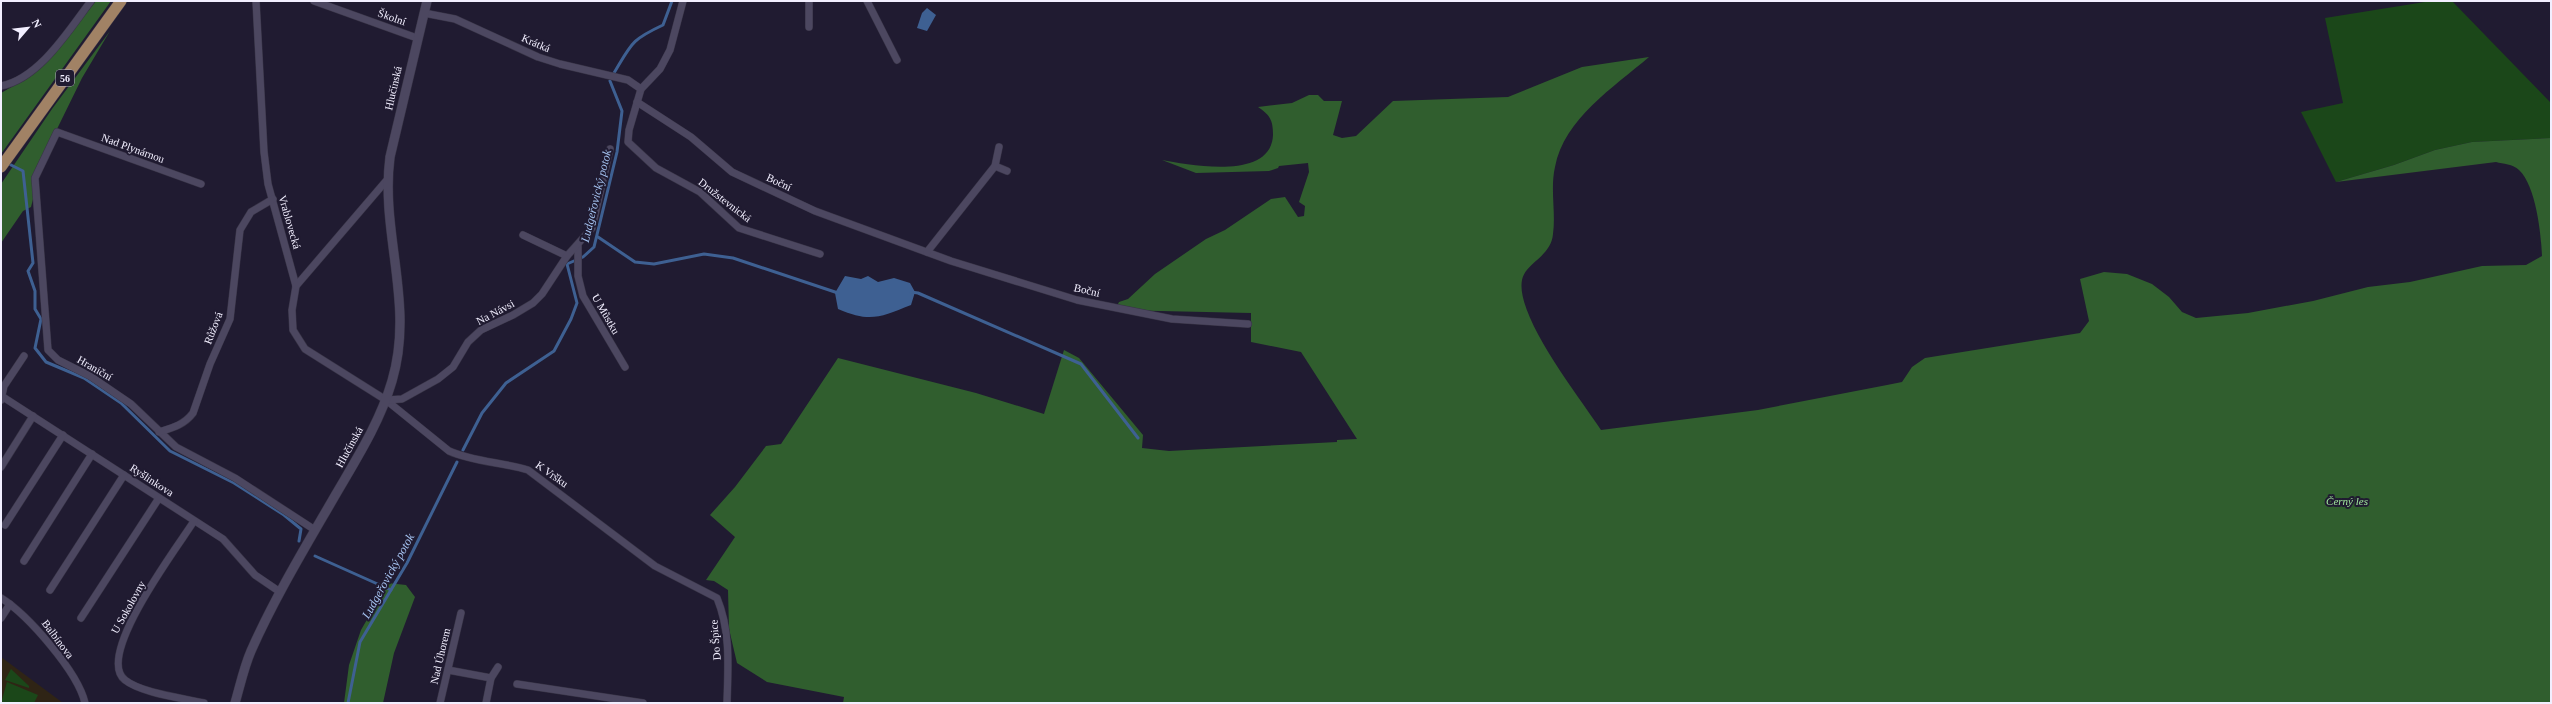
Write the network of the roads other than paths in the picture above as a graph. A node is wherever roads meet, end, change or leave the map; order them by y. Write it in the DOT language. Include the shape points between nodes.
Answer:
graph roads {
  1 [pos="91,1"];
  2 [pos="121,1"];
  3 [pos="256,1"];
  4 [pos="314,1"];
  5 [pos="427,1"];
  6 [pos="683,1"];
  7 [pos="810,1"];
  8 [pos="867,1"];
  9 [pos="424,13"];
  10 [pos="809,27"];
  11 [pos="417,38"];
  12 [pos="897,60"];
  13 [pos="1,86"];
  14 [pos="640,89"];
  15 [pos="637,102"];
  16 [pos="57,132"];
  17 [pos="999,147"];
  18 [pos="610,149"];
  19 [pos="995,166"];
  20 [pos="1,167"];
  21 [pos="1007,171"];
  22 [pos="386,181"];
  23 [pos="201,184"];
  24 [pos="273,199"];
  25 [pos="523,235"];
  26 [pos="578,245"];
  27 [pos="927,252"];
  28 [pos="820,254"];
  29 [pos="567,256"];
  30 [pos="296,286"];
  31 [pos="1248,324"];
  32 [pos="24,356"];
  33 [pos="625,367"];
  34 [pos="2,398"];
  35 [pos="386,400"];
  36 [pos="33,416"];
  37 [pos="159,432"];
  38 [pos="63,435"];
  39 [pos="92,454"];
  40 [pos="1,467"];
  41 [pos="124,474"];
  42 [pos="159,498"];
  43 [pos="194,521"];
  44 [pos="5,525"];
  45 [pos="315,530"];
  46 [pos="24,561"];
  47 [pos="698,589"];
  48 [pos="50,590"];
  49 [pos="280,592"];
  50 [pos="1,598"];
  51 [pos="10,604"];
  52 [pos="461,613"];
  53 [pos="1,618"];
  54 [pos="81,618"];
  55 [pos="498,667"];
  56 [pos="448,670"];
  57 [pos="492,678"];
  58 [pos="517,684"];
  59 [pos="617,701"];
  60 [pos="85,703"];
  61 [pos="204,703"];
  62 [pos="235,703"];
  63 [pos="440,703"];
  64 [pos="486,703"];
  65 [pos="643,703"];
  66 [pos="728,703"];
  1 -- 13 [label="street" via="54,51 9,85"];
  2 -- 20 [label="main road, 56"];
  3 -- 24 [label="street, Vrablovecká" via="264,152"];
  4 -- 11 [label="street, Školní"];
  5 -- 9 [label="street, Hlučínská"];
  6 -- 14 [label="street" via="670,50 660,69"];
  7 -- 10 [label="street"];
  8 -- 12 [label="street"];
  9 -- 11 [label="street, Hlučínská"];
  9 -- 14 [label="street, Krátká" via="455,19 538,57 628,80"];
  11 -- 22 [label="street, Hlučínská"];
  14 -- 15 [label="street"];
  15 -- 27 [label="street, Boční" via="691,137 732,172 815,211"];
  15 -- 28 [label="street, Družstevnická" via="628,130 628,142 656,168 700,192 738,228"];
  16 -- 23 [label="street, Nad Plynárnou"];
  16 -- 37 [label="street, Hraniční" via="35,178 48,350 58,360 90,376 131,404"];
  17 -- 19 [label="street"];
  18 -- 26 [label="street, Na Návsi" via="592,228"];
  19 -- 21 [label="street"];
  19 -- 27 [label="street"];
  22 -- 30 [label="street"];
  22 -- 35 [label="street, Hlučínská" via="401,313 397,360"];
  24 -- 30 [label="street, Vrablovecká"];
  24 -- 37 [label="street, Růžová" via="251,212 240,230 230,319 210,364 193,413 179,425"];
  25 -- 29 [label="street"];
  26 -- 29 [label="street, Na Návsi"];
  26 -- 33 [label="street, U Můstku" via="578,276 583,296"];
  27 -- 31 [label="street, Boční" via="1077,300 1172,320"];
  29 -- 35 [label="street, Na Návsi" via="542,294 533,303 481,330 468,342 446,374 402,399"];
  30 -- 35 [label="street, Vrablovecká" via="292,320 293,330 301,344 312,354"];
  32 -- 34 [label="street" via="4,386"];
  34 -- 36 [label="street, Ryšlinkova"];
  35 -- 45 [label="street, Hlučínská"];
  35 -- 47 [label="street, K Vršku" via="449,451 528,470 655,566"];
  36 -- 38 [label="street, Ryšlinkova"];
  36 -- 40 [label="street"];
  37 -- 45 [label="street, Hraniční" via="176,447 236,478"];
  38 -- 39 [label="street, Ryšlinkova"];
  38 -- 44 [label="street"];
  39 -- 41 [label="street, Ryšlinkova"];
  39 -- 46 [label="street"];
  41 -- 42 [label="street, Ryšlinkova"];
  41 -- 48 [label="street"];
  42 -- 43 [label="street, Ryšlinkova"];
  42 -- 54 [label="street"];
  43 -- 49 [label="street, Ryšlinkova" via="224,539 255,575"];
  43 -- 61 [label="street, U Sokolovny" via="123,635 118,664 126,681"];
  45 -- 49 [label="street, Hlučínská"];
  47 -- 66 [label="street, Do Špice" via="717,598 725,617"];
  49 -- 62 [label="street, Hlučínská" via="251,652"];
  50 -- 51 [label="street, Balbínova"];
  51 -- 53 [label="street"];
  51 -- 60 [label="street, Balbínova" via="34,625 71,675"];
  52 -- 56 [label="street, Nad Úhorem"];
  55 -- 57 [label="street"];
  56 -- 57 [label="street"];
  56 -- 63 [label="street, Nad Úhorem"];
  57 -- 64 [label="street"];
  58 -- 59 [label="street"];
  59 -- 65 [label="street"];
}
